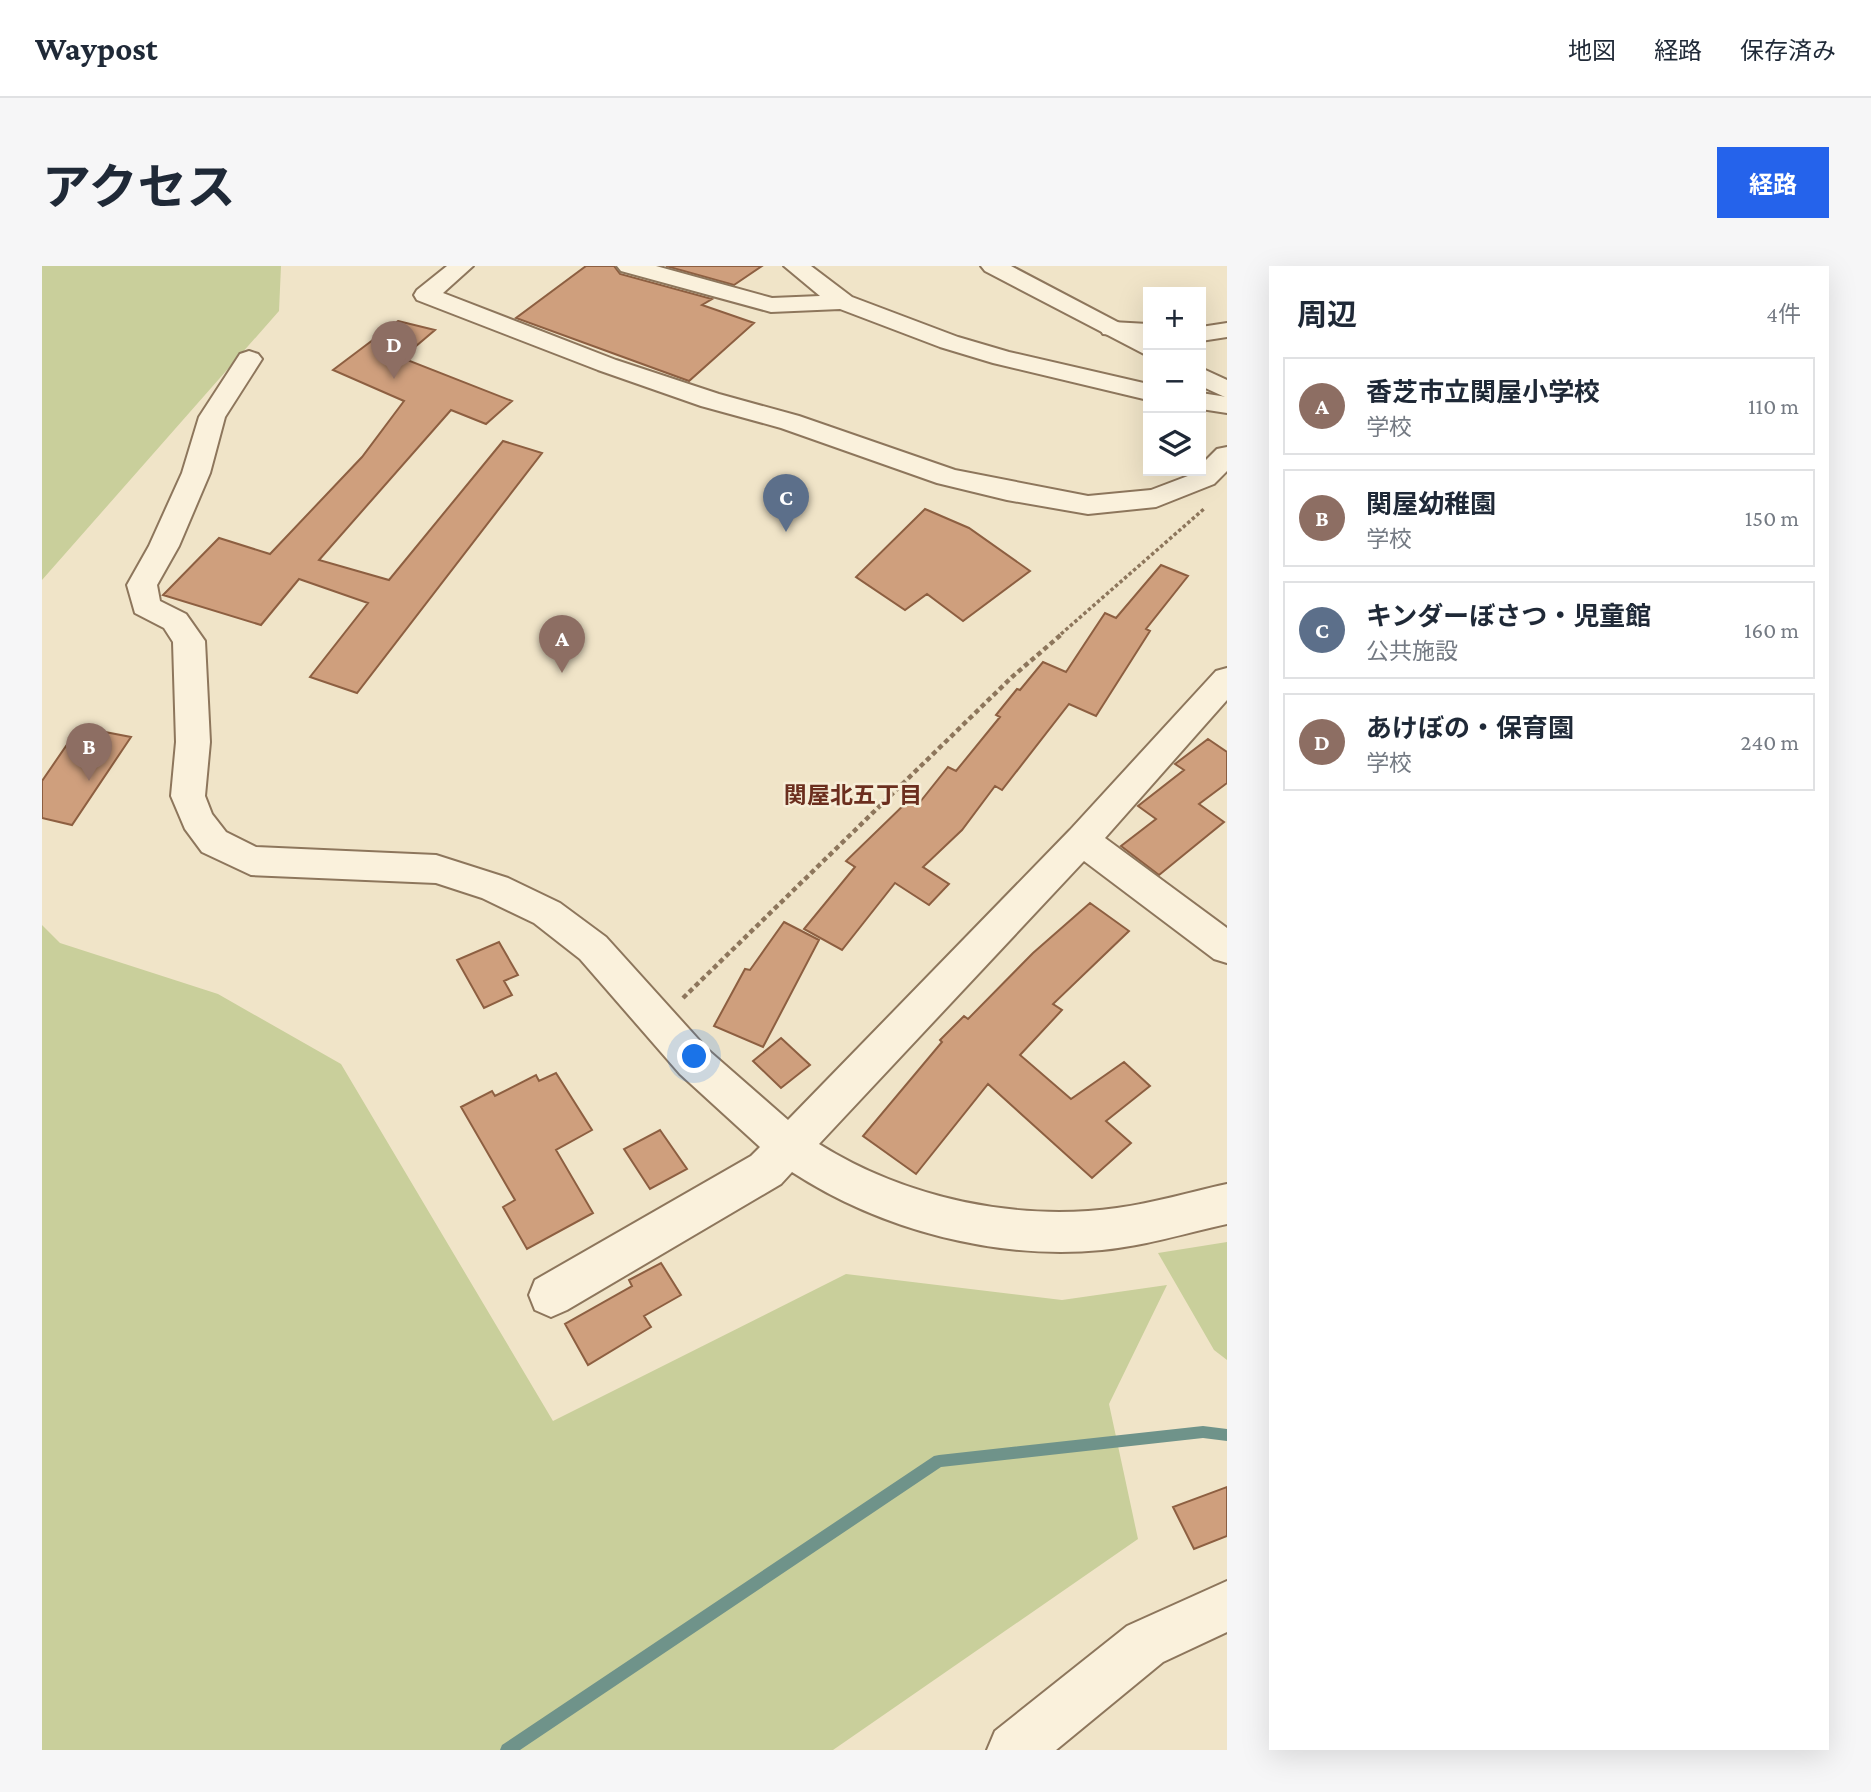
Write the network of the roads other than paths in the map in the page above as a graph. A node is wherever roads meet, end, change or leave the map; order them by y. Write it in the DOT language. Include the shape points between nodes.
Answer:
graph roads {
  1 [pos="461,266"];
  2 [pos="629,266"];
  3 [pos="796,266"];
  4 [pos="993,266"];
  5 [pos="843,302"];
  6 [pos="1112,329"];
  7 [pos="1227,330"];
  8 [pos="1143,331"];
  9 [pos="1206,333"];
  10 [pos="1143,345"];
  11 [pos="249,359"];
  12 [pos="1206,379"];
  13 [pos="1227,390"];
  14 [pos="1143,391"];
  15 [pos="1206,402"];
  16 [pos="1227,405"];
  17 [pos="1227,455"];
  18 [pos="1225,686"];
  19 [pos="1083,839"];
  20 [pos="1227,948"];
  21 [pos="789,1147"];
  22 [pos="1227,1204"];
  23 [pos="551,1295"];
  24 [pos="1227,1606"];
  25 [pos="1014,1750"];
  1 -- 17 [label="street" via="426,295 607,365 947,477 1088,505 1156,498 1203,478"];
  2 -- 5 [label="street" via="771,305"];
  3 -- 5 [label="street"];
  4 -- 6 [label="street"];
  5 -- 14 [label="street" via="1002,358"];
  6 -- 8 [label="street"];
  6 -- 10 [label="street"];
  7 -- 9 [label="street"];
  11 -- 21 [label="street" via="212,417 196,473 142,585 145,606 174,621 189,641 192,742 188,796 197,820 214,842 251,861 436,869 495,888 547,913 593,948 694,1062"];
  12 -- 13 [label="street"];
  15 -- 16 [label="street"];
  18 -- 19 [label="street"];
  19 -- 20 [label="street"];
  19 -- 21 [label="street"];
  21 -- 22 [label="street" via="847,1182 977,1224 1045,1231 1102,1230"];
  21 -- 23 [label="street" via="766,1170"];
  24 -- 25 [label="street" via="1145,1644"];
}
